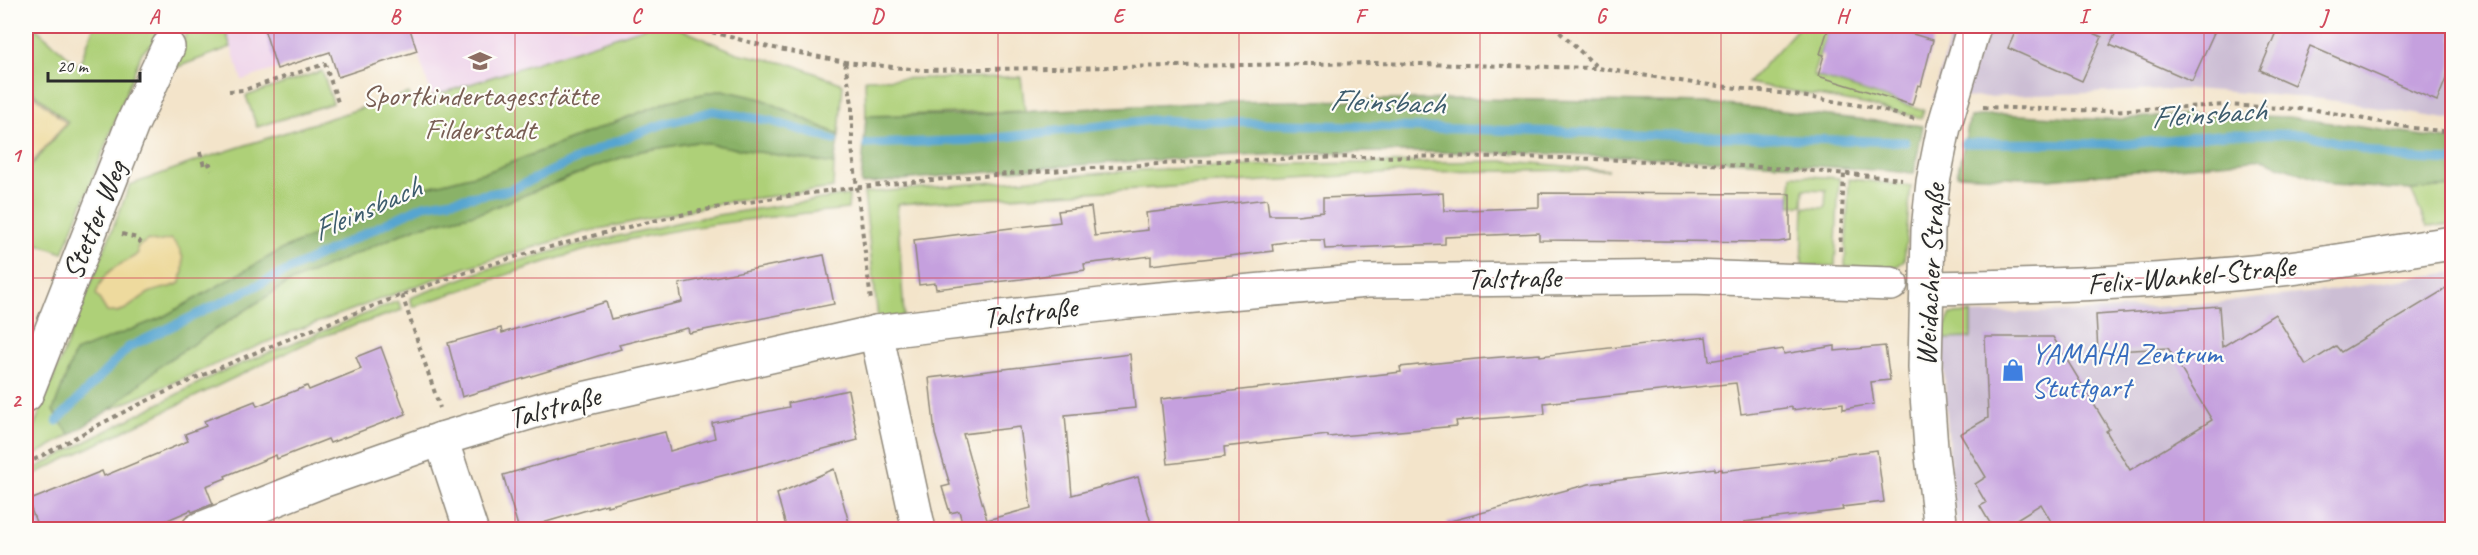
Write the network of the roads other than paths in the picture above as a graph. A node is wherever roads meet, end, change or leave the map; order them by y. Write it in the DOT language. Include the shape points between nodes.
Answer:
graph roads {
  1 [pos="1974,26"];
  2 [pos="168,47"];
  3 [pos="2452,243"];
  4 [pos="1891,284"];
  5 [pos="1927,288"];
  6 [pos="876,332"];
  7 [pos="26,395"];
  8 [pos="446,438"];
  9 [pos="198,530"];
  10 [pos="471,530"];
  11 [pos="919,530"];
  12 [pos="1941,530"];
  1 -- 5 [label="street, Weidacher Straße" via="1946,117 1933,182"];
  2 -- 7 [label="street, Stetter Weg" via="132,124"];
  3 -- 5 [label="street, Felix-Wankel-Straße" via="2198,277 2037,287"];
  4 -- 6 [label="street, Talstraße" via="1691,278 1367,281 1103,304"];
  5 -- 12 [label="street, Weidacher Straße" via="1924,368"];
  6 -- 8 [label="street, Talstraße" via="552,406"];
  6 -- 11 [label="street"];
  8 -- 9 [label="street, Talstraße"];
  8 -- 10 [label="street"];
}
